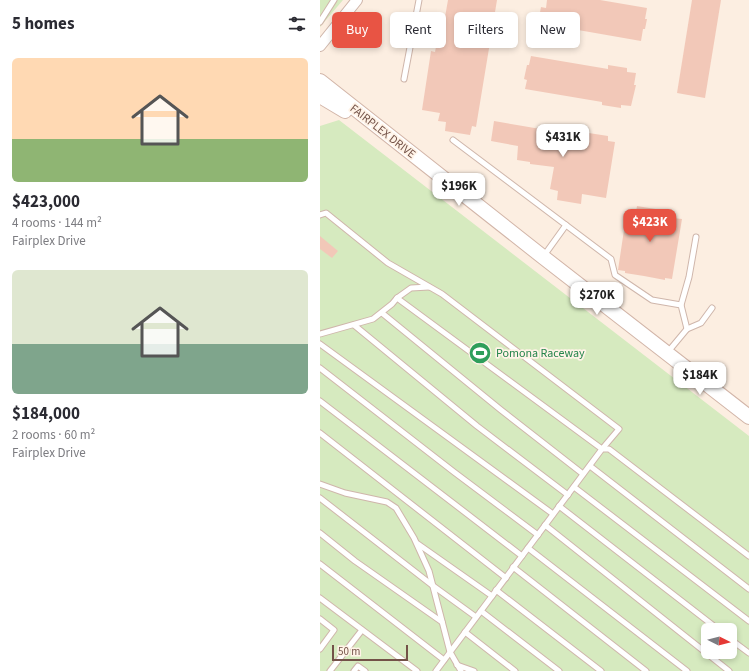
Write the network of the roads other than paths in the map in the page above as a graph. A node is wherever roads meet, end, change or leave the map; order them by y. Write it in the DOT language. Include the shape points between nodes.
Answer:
graph roads {
  1 [pos="334,0"];
  2 [pos="357,0"];
  3 [pos="419,0"];
  4 [pos="320,22"];
  5 [pos="320,46"];
  6 [pos="404,79"];
  7 [pos="320,81"];
  8 [pos="320,96"];
  9 [pos="390,136"];
  10 [pos="453,140"];
  11 [pos="320,215"];
  12 [pos="566,225"];
  13 [pos="696,237"];
  14 [pos="543,257"];
  15 [pos="430,287"];
  16 [pos="397,298"];
  17 [pos="681,305"];
  18 [pos="712,308"];
  19 [pos="382,313"];
  20 [pos="354,325"];
  21 [pos="687,329"];
  22 [pos="320,334"];
  23 [pos="320,344"];
  24 [pos="667,354"];
  25 [pos="320,368"];
  26 [pos="320,401"];
  27 [pos="749,417"];
  28 [pos="320,433"];
  29 [pos="602,449"];
  30 [pos="590,466"];
  31 [pos="583,474"];
  32 [pos="320,484"];
  33 [pos="574,487"];
  34 [pos="568,495"];
  35 [pos="320,498"];
  36 [pos="559,506"];
  37 [pos="553,514"];
  38 [pos="545,525"];
  39 [pos="320,533"];
  40 [pos="538,535"];
  41 [pos="417,543"];
  42 [pos="528,548"];
  43 [pos="522,556"];
  44 [pos="749,556"];
  45 [pos="320,564"];
  46 [pos="514,567"];
  47 [pos="506,578"];
  48 [pos="432,585"];
  49 [pos="749,589"];
  50 [pos="496,590"];
  51 [pos="492,596"];
  52 [pos="320,598"];
  53 [pos="481,611"];
  54 [pos="476,617"];
  55 [pos="320,619"];
  56 [pos="749,621"];
  57 [pos="442,622"];
  58 [pos="710,623"];
  59 [pos="362,630"];
  60 [pos="465,632"];
  61 [pos="737,645"];
  62 [pos="320,649"];
  63 [pos="450,652"];
  64 [pos="749,654"];
  65 [pos="444,660"];
  66 [pos="457,665"];
  67 [pos="330,671"];
  68 [pos="354,671"];
  69 [pos="365,671"];
  70 [pos="417,671"];
  71 [pos="436,671"];
  72 [pos="461,671"];
  73 [pos="474,671"];
  74 [pos="515,671"];
  75 [pos="559,671"];
  76 [pos="601,671"];
  77 [pos="646,671"];
  78 [pos="687,671"];
  79 [pos="729,671"];
  1 -- 4 [label="lane"];
  2 -- 5 [label="street"];
  3 -- 6 [label="lane"];
  7 -- 9 [label="street, FAIRPLEX DRIVE"];
  8 -- 9 [label="street"];
  9 -- 14 [label="street, FAIRPLEX DRIVE"];
  10 -- 12 [label="lane"];
  11 -- 15 [label="lane" via="326,213 388,263"];
  12 -- 14 [label="lane"];
  12 -- 17 [label="lane" via="611,259 615,275 652,300"];
  13 -- 17 [label="lane"];
  14 -- 24 [label="street, FAIRPLEX DRIVE"];
  15 -- 16 [label="lane" via="411,288"];
  15 -- 29 [label="lane" via="487,327 619,429"];
  16 -- 19 [label="lane"];
  16 -- 29 [label="lane"];
  17 -- 21 [label="lane"];
  18 -- 21 [label="lane" via="701,323"];
  19 -- 20 [label="lane" via="374,319"];
  19 -- 31 [label="lane"];
  20 -- 22 [label="lane"];
  20 -- 34 [label="lane" via="477,426"];
  21 -- 24 [label="lane"];
  23 -- 37 [label="lane"];
  24 -- 27 [label="street, FAIRPLEX DRIVE"];
  25 -- 40 [label="lane"];
  26 -- 43 [label="lane"];
  28 -- 47 [label="lane"];
  29 -- 30 [label="lane"];
  29 -- 44 [label="lane" via="609,449"];
  30 -- 31 [label="lane"];
  30 -- 49 [label="lane"];
  31 -- 33 [label="lane"];
  32 -- 41 [label="lane" via="345,493 387,502 396,508"];
  33 -- 34 [label="lane"];
  33 -- 56 [label="lane"];
  34 -- 36 [label="lane"];
  35 -- 48 [label="lane"];
  36 -- 37 [label="lane"];
  36 -- 58 [label="lane"];
  37 -- 38 [label="lane"];
  38 -- 40 [label="lane"];
  38 -- 79 [label="lane"];
  39 -- 57 [label="lane"];
  40 -- 42 [label="lane"];
  41 -- 48 [label="lane"];
  41 -- 51 [label="lane"];
  42 -- 43 [label="lane"];
  42 -- 78 [label="lane"];
  43 -- 46 [label="lane"];
  45 -- 65 [label="lane"];
  46 -- 47 [label="lane"];
  46 -- 77 [label="lane"];
  47 -- 50 [label="lane"];
  48 -- 54 [label="lane"];
  48 -- 57 [label="lane"];
  50 -- 51 [label="lane"];
  50 -- 76 [label="lane"];
  51 -- 53 [label="lane"];
  52 -- 59 [label="lane"];
  53 -- 54 [label="lane"];
  53 -- 75 [label="lane"];
  54 -- 60 [label="lane"];
  55 -- 62 [label="lane" via="334,630"];
  57 -- 63 [label="lane"];
  59 -- 67 [label="lane"];
  59 -- 70 [label="lane"];
  60 -- 63 [label="lane"];
  60 -- 74 [label="lane"];
  61 -- 64 [label="lane"];
  63 -- 65 [label="lane"];
  63 -- 66 [label="lane"];
  65 -- 71 [label="lane"];
  66 -- 72 [label="lane"];
  66 -- 73 [label="lane"];
  68 -- 69 [label="lane" via="358,666"];
}
